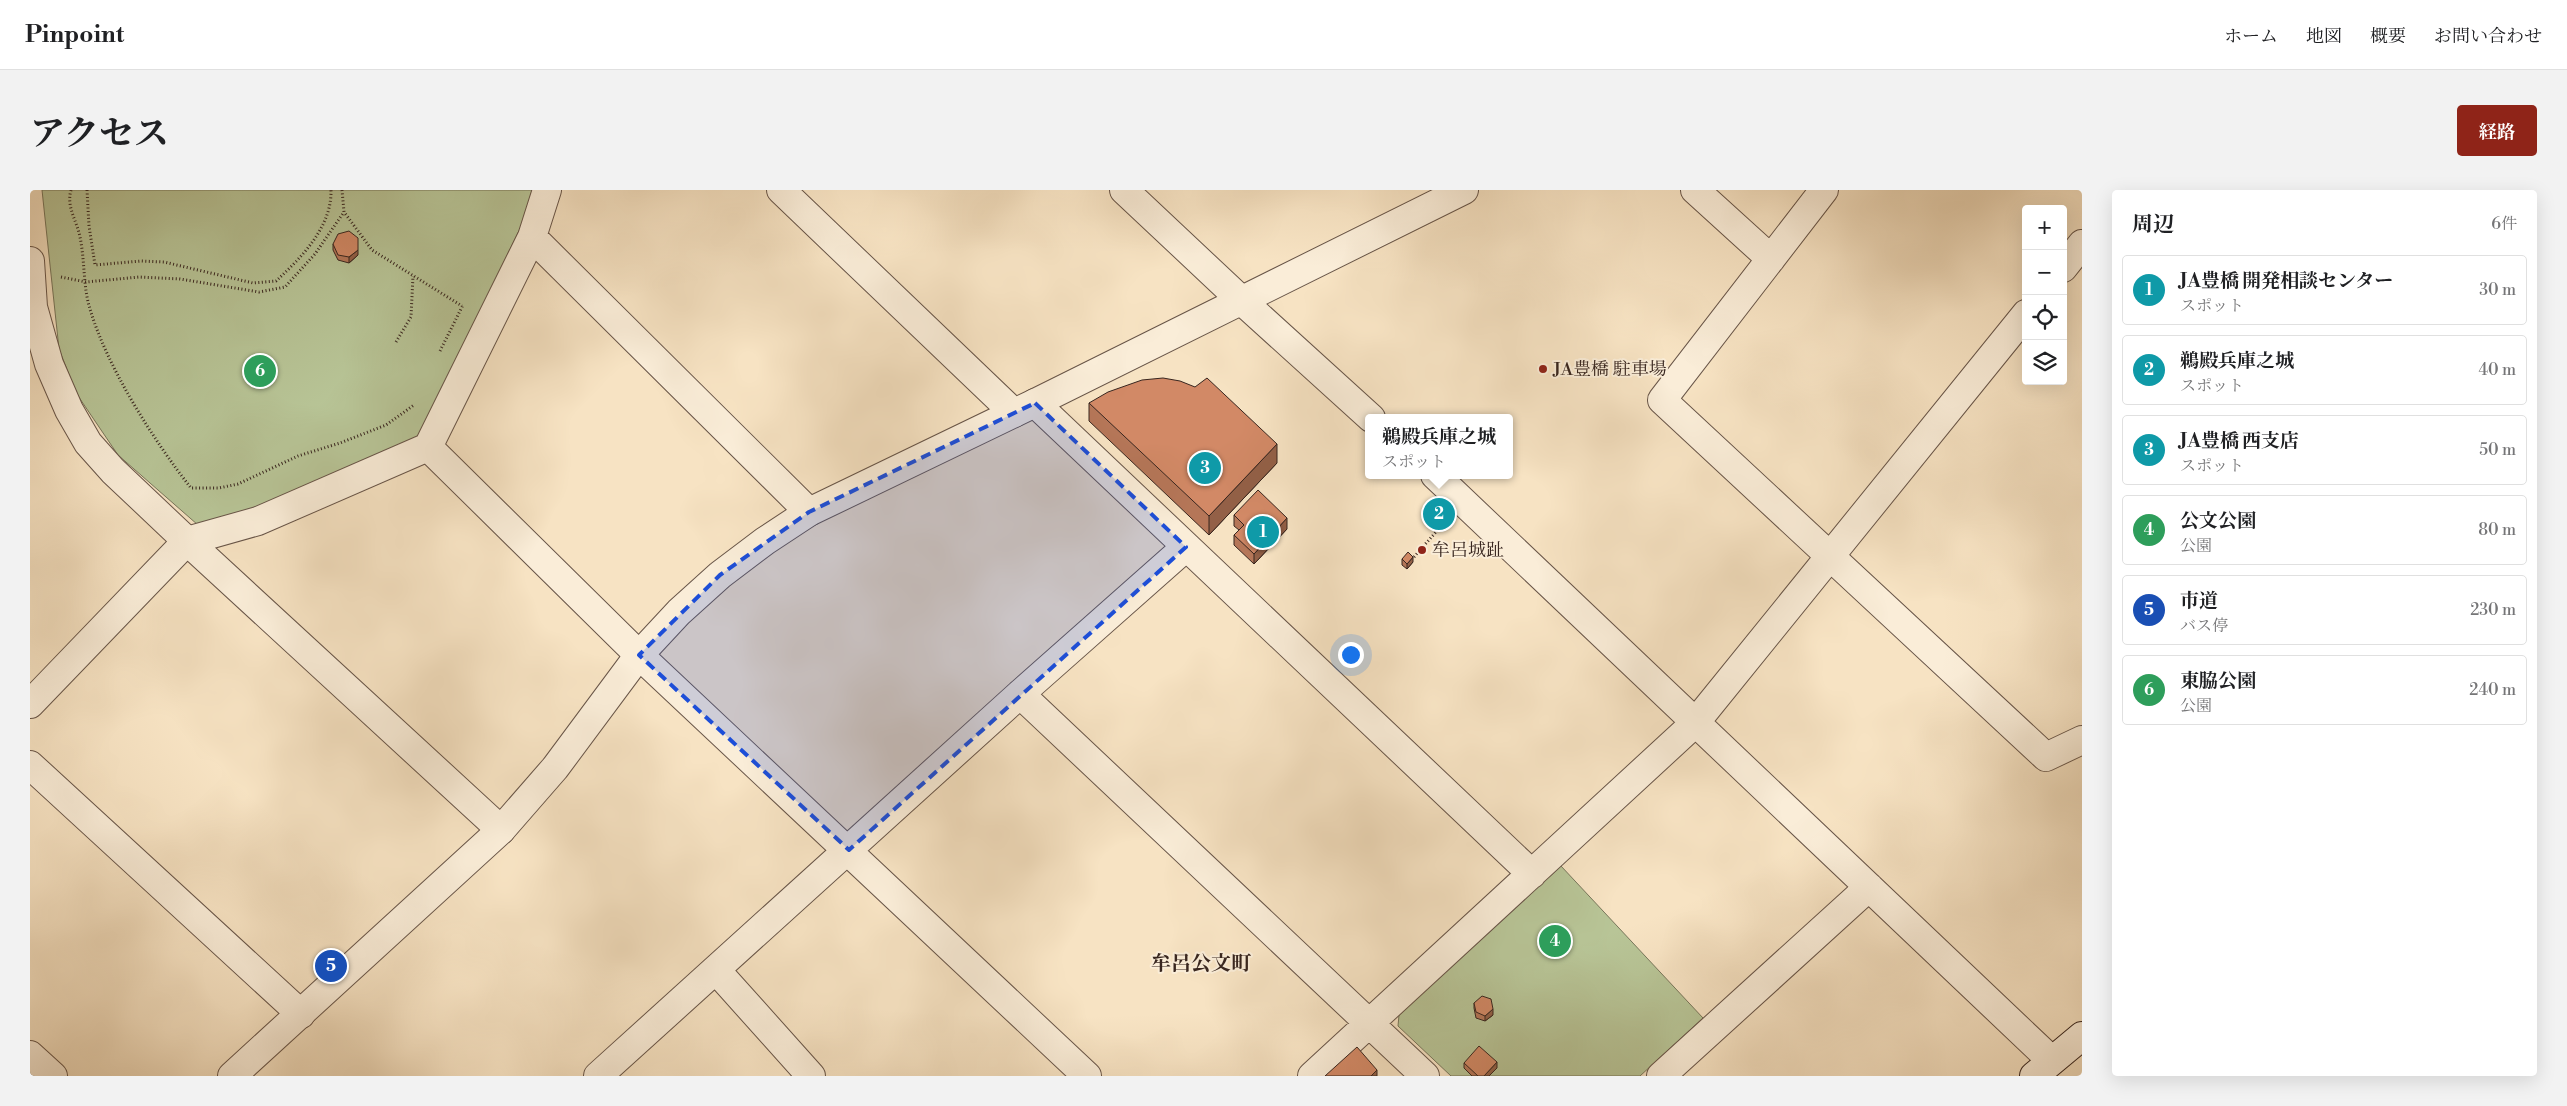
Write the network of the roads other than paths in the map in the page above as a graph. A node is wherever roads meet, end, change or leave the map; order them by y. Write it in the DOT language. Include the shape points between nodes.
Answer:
graph roads {
  1 [pos="547,190"];
  2 [pos="781,190"];
  3 [pos="1124,190"];
  4 [pos="1464,190"];
  5 [pos="1695,190"];
  6 [pos="1824,190"];
  7 [pos="532,237"];
  8 [pos="1771,259"];
  9 [pos="30,268"];
  10 [pos="1241,300"];
  11 [pos="2022,319"];
  12 [pos="1024,408"];
  13 [pos="1367,414"];
  14 [pos="428,447"];
  15 [pos="1438,479"];
  16 [pos="809,512"];
  17 [pos="187,541"];
  18 [pos="1186,547"];
  19 [pos="1829,555"];
  20 [pos="639,655"];
  21 [pos="1020,694"];
  22 [pos="30,704"];
  23 [pos="1695,723"];
  24 [pos="2082,740"];
  25 [pos="30,766"];
  26 [pos="501,830"];
  27 [pos="848,850"];
  28 [pos="1532,874"];
  29 [pos="1869,887"];
  30 [pos="716,970"];
  31 [pos="301,1014"];
  32 [pos="1370,1025"];
  33 [pos="2082,1036"];
  34 [pos="30,1055"];
  35 [pos="2043,1068"];
  36 [pos="54,1076"];
  37 [pos="232,1076"];
  38 [pos="598,1076"];
  39 [pos="810,1076"];
  40 [pos="1087,1076"];
  41 [pos="1312,1076"];
  42 [pos="1425,1076"];
  43 [pos="1661,1076"];
  1 -- 7 [label="street"];
  2 -- 12 [label="street"];
  3 -- 10 [label="street"];
  4 -- 10 [label="street"];
  5 -- 8 [label="street"];
  6 -- 8 [label="street"];
  7 -- 14 [label="street"];
  7 -- 16 [label="street"];
  8 -- 19 [label="street" via="1662,400"];
  9 -- 17 [label="street" via="33,307 49,364 69,410 88,443 112,471"];
  10 -- 12 [label="street"];
  10 -- 13 [label="street"];
  11 -- 19 [label="street"];
  12 -- 16 [label="street"];
  12 -- 18 [label="street"];
  14 -- 17 [label="street" via="258,521"];
  14 -- 20 [label="street"];
  15 -- 23 [label="street"];
  16 -- 20 [label="street" via="720,575"];
  17 -- 22 [label="street"];
  17 -- 26 [label="street"];
  18 -- 21 [label="street"];
  18 -- 28 [label="street"];
  19 -- 23 [label="street"];
  19 -- 24 [label="street" via="2046,757"];
  20 -- 26 [label="street" via="555,768"];
  20 -- 27 [label="street"];
  21 -- 27 [label="street"];
  21 -- 32 [label="street"];
  23 -- 28 [label="street"];
  23 -- 29 [label="street"];
  25 -- 31 [label="street"];
  26 -- 31 [label="street"];
  27 -- 30 [label="street"];
  27 -- 40 [label="street"];
  28 -- 32 [label="street"];
  29 -- 35 [label="street"];
  29 -- 43 [label="street"];
  30 -- 38 [label="street"];
  30 -- 39 [label="street"];
  31 -- 37 [label="street"];
  32 -- 41 [label="street"];
  32 -- 42 [label="street"];
  33 -- 35 [label="street"];
  34 -- 36 [label="street"];
}
